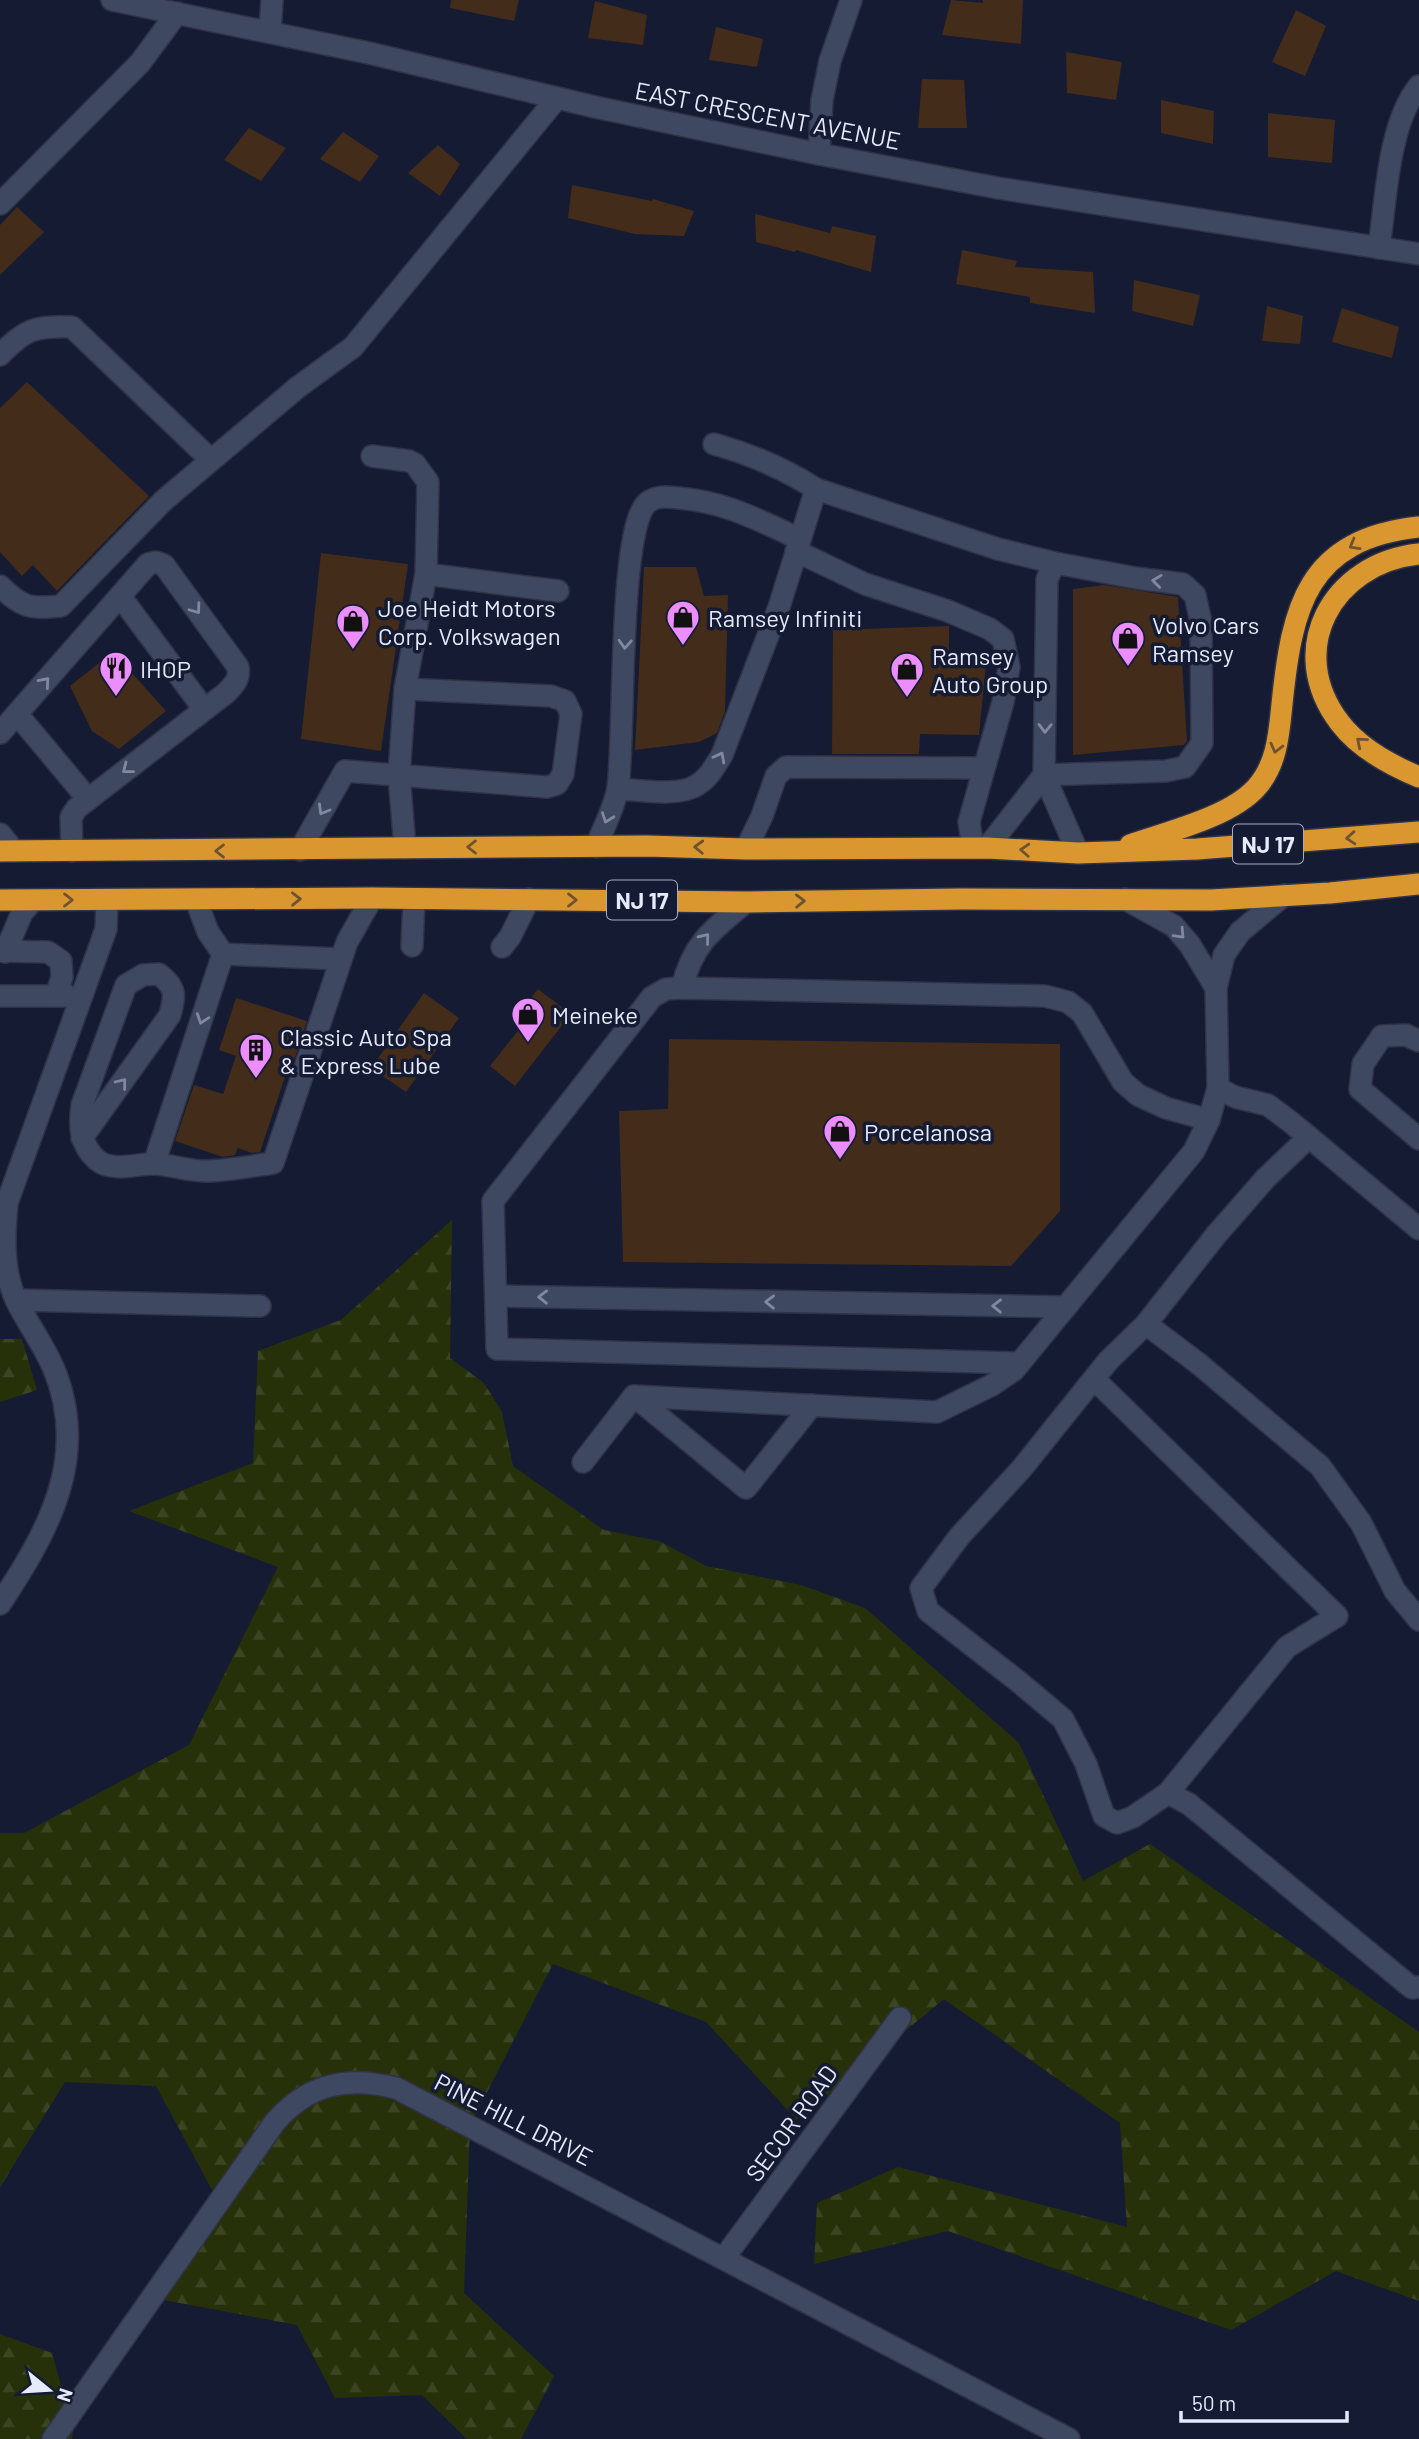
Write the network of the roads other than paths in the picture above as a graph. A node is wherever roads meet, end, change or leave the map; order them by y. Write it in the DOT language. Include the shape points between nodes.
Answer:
graph roads {
  1 [pos="112,0"];
  2 [pos="272,0"];
  3 [pos="851,0"];
  4 [pos="177,13"];
  5 [pos="270,32"];
  6 [pos="1419,86"];
  7 [pos="557,98"];
  8 [pos="820,153"];
  9 [pos="0,204"];
  10 [pos="1379,248"];
  11 [pos="1419,254"];
  12 [pos="0,355"];
  13 [pos="715,444"];
  14 [pos="372,456"];
  15 [pos="211,460"];
  16 [pos="816,489"];
  17 [pos="1419,527"];
  18 [pos="798,545"];
  19 [pos="1419,554"];
  20 [pos="1055,563"];
  21 [pos="426,574"];
  22 [pos="0,586"];
  23 [pos="558,591"];
  24 [pos="120,596"];
  25 [pos="405,689"];
  26 [pos="205,709"];
  27 [pos="17,713"];
  28 [pos="0,733"];
  29 [pos="983,768"];
  30 [pos="399,775"];
  31 [pos="1044,775"];
  32 [pos="1419,777"];
  33 [pos="618,789"];
  34 [pos="88,799"];
  35 [pos="1419,832"];
  36 [pos="0,834"];
  37 [pos="596,847"];
  38 [pos="405,848"];
  39 [pos="980,848"];
  40 [pos="746,849"];
  41 [pos="300,850"];
  42 [pos="1118,850"];
  43 [pos="7,851"];
  44 [pos="72,851"];
  45 [pos="1078,853"];
  46 [pos="1419,884"];
  47 [pos="1419,892"];
  48 [pos="1330,893"];
  49 [pos="1284,895"];
  50 [pos="372,898"];
  51 [pos="414,899"];
  52 [pos="1125,899"];
  53 [pos="0,900"];
  54 [pos="33,900"];
  55 [pos="107,900"];
  56 [pos="196,900"];
  57 [pos="529,900"];
  58 [pos="746,902"];
  59 [pos="412,946"];
  60 [pos="502,947"];
  61 [pos="3,951"];
  62 [pos="344,951"];
  63 [pos="223,954"];
  64 [pos="682,988"];
  65 [pos="1216,988"];
  66 [pos="0,996"];
  67 [pos="56,996"];
  68 [pos="82,997"];
  69 [pos="1419,1041"];
  70 [pos="1218,1088"];
  71 [pos="1209,1120"];
  72 [pos="1309,1137"];
  73 [pos="82,1138"];
  74 [pos="1419,1139"];
  75 [pos="154,1164"];
  76 [pos="10,1167"];
  77 [pos="1419,1229"];
  78 [pos="9,1289"];
  79 [pos="497,1296"];
  80 [pos="260,1306"];
  81 [pos="1066,1307"];
  82 [pos="1146,1324"];
  83 [pos="1020,1363"];
  84 [pos="1094,1379"];
  85 [pos="634,1396"];
  86 [pos="812,1405"];
  87 [pos="583,1462"];
  88 [pos="0,1604"];
  89 [pos="1419,1620"];
  90 [pos="1168,1793"];
  91 [pos="1419,1986"];
  92 [pos="900,2018"];
  93 [pos="724,2258"];
  94 [pos="54,2439"];
  95 [pos="1069,2439"];
  1 -- 4 [label="street, EAST CRESCENT AVENUE"];
  2 -- 5 [label="street"];
  3 -- 8 [label="street" via="827,74"];
  4 -- 5 [label="street, EAST CRESCENT AVENUE"];
  4 -- 9 [label="street" via="139,63"];
  5 -- 7 [label="street, EAST CRESCENT AVENUE"];
  6 -- 10 [label="street" via="1408,100 1396,132"];
  7 -- 8 [label="street, EAST CRESCENT AVENUE"];
  7 -- 15 [label="street" via="354,347"];
  8 -- 10 [label="street, EAST CRESCENT AVENUE" via="998,188"];
  10 -- 11 [label="street, EAST CRESCENT AVENUE"];
  12 -- 15 [label="street" via="13,341 41,326 72,327"];
  13 -- 16 [label="street" via="794,475"];
  14 -- 21 [label="street" via="409,461 428,482"];
  15 -- 22 [label="street" via="163,501 61,606 18,603"];
  16 -- 18 [label="street"];
  16 -- 20 [label="street"];
  17 -- 42 [label="highway, one-way" via="1381,533 1348,547 1312,584 1289,644 1278,742 1256,788 1224,811"];
  18 -- 29 [label="street" via="865,584 948,611 1003,639 1009,667"];
  33 -- 18 [label="street, one-way" via="669,792 695,787 709,775 722,755"];
  18 -- 33 [label="street, one-way" via="739,510 707,500 660,496 648,502 640,513 628,575"];
  32 -- 19 [label="highway, one-way" via="1378,757 1340,724 1321,687 1317,659 1319,632 1335,597 1377,564"];
  20 -- 31 [label="street, one-way" via="1047,579"];
  31 -- 20 [label="street, one-way" via="1166,771 1185,767 1202,743 1201,622 1195,595 1183,584"];
  21 -- 23 [label="street"];
  21 -- 25 [label="street"];
  24 -- 26 [label="street"];
  24 -- 26 [label="street, one-way" via="148,564 164,565 238,667 236,683"];
  27 -- 24 [label="street, one-way"];
  25 -- 30 [label="street"];
  25 -- 30 [label="street" via="551,696 565,701 571,714 563,774 557,784 547,787"];
  26 -- 34 [label="street, one-way"];
  27 -- 28 [label="street"];
  27 -- 34 [label="street"];
  29 -- 39 [label="street" via="970,822"];
  29 -- 40 [label="street" via="786,767 776,776"];
  30 -- 38 [label="street"];
  30 -- 41 [label="street, one-way" via="345,771"];
  31 -- 39 [label="street"];
  31 -- 45 [label="street"];
  33 -- 37 [label="street, one-way"];
  34 -- 44 [label="street" via="71,817"];
  35 -- 42 [label="highway, NJ 17, one-way" via="1196,849"];
  36 -- 43 [label="street"];
  37 -- 38 [label="highway, NJ 17, one-way"];
  40 -- 37 [label="highway, NJ 17, one-way"];
  38 -- 41 [label="highway, NJ 17"];
  39 -- 40 [label="highway, NJ 17"];
  45 -- 39 [label="highway, NJ 17, one-way"];
  41 -- 44 [label="highway, NJ 17, one-way"];
  42 -- 45 [label="highway, NJ 17"];
  43 -- 44 [label="highway, NJ 17"];
  46 -- 48 [label="highway, NJ 17"];
  47 -- 48 [label="highway"];
  48 -- 49 [label="highway, NJ 17"];
  49 -- 52 [label="highway, NJ 17"];
  49 -- 65 [label="street" via="1240,932 1224,955"];
  50 -- 51 [label="highway, NJ 17"];
  56 -- 50 [label="highway, NJ 17, one-way"];
  50 -- 62 [label="street"];
  51 -- 57 [label="highway, NJ 17"];
  51 -- 59 [label="street"];
  58 -- 52 [label="highway, NJ 17, one-way"];
  52 -- 65 [label="street, one-way" via="1174,926"];
  53 -- 54 [label="highway, NJ 17"];
  54 -- 55 [label="highway, NJ 17, one-way"];
  54 -- 61 [label="street"];
  55 -- 56 [label="highway, NJ 17"];
  55 -- 68 [label="street" via="106,929"];
  56 -- 63 [label="street" via="208,932"];
  57 -- 58 [label="highway, NJ 17, one-way"];
  57 -- 60 [label="street"];
  64 -- 58 [label="street, one-way" via="693,954 710,931"];
  61 -- 67 [label="street" via="47,952 61,961"];
  62 -- 63 [label="street"];
  62 -- 75 [label="street" via="273,1163 207,1171"];
  63 -- 75 [label="street, one-way"];
  64 -- 71 [label="street" via="1045,996 1068,1002 1082,1013 1123,1082 1138,1095"];
  64 -- 79 [label="street" via="666,989 652,997 493,1201"];
  65 -- 70 [label="street"];
  66 -- 67 [label="street"];
  67 -- 68 [label="street"];
  68 -- 76 [label="street"];
  69 -- 74 [label="street" via="1406,1035 1382,1036 1363,1064 1360,1089"];
  70 -- 71 [label="street"];
  70 -- 72 [label="street" via="1268,1105"];
  71 -- 81 [label="street" via="1194,1151"];
  72 -- 77 [label="street"];
  72 -- 82 [label="street" via="1216,1235"];
  73 -- 73 [label="street, one-way" via="170,1015 175,995 159,974 143,975 126,985 82,1105"];
  73 -- 75 [label="street" via="97,1160 125,1167"];
  76 -- 78 [label="street" via="3,1241"];
  78 -- 80 [label="street"];
  78 -- 88 [label="street" via="53,1368 64,1407 67,1445 64,1475 51,1516"];
  81 -- 79 [label="street, one-way"];
  79 -- 83 [label="street" via="497,1349"];
  81 -- 83 [label="street"];
  82 -- 84 [label="street"];
  82 -- 89 [label="street" via="1320,1466 1361,1523 1395,1591"];
  83 -- 86 [label="street" via="992,1385 937,1412"];
  84 -- 90 [label="street" via="1337,1616 1287,1647"];
  84 -- 90 [label="street" via="921,1588 928,1611 1063,1719 1104,1816 1117,1823"];
  85 -- 86 [label="street"];
  85 -- 86 [label="street" via="746,1488"];
  85 -- 87 [label="street"];
  90 -- 91 [label="street" via="1189,1804 1412,1988"];
  92 -- 93 [label="street, SECOR ROAD"];
  93 -- 94 [label="street, PINE HILL DRIVE" via="396,2088 347,2081 322,2087 299,2099 275,2122"];
  93 -- 95 [label="street, PINE HILL DRIVE"];
}
